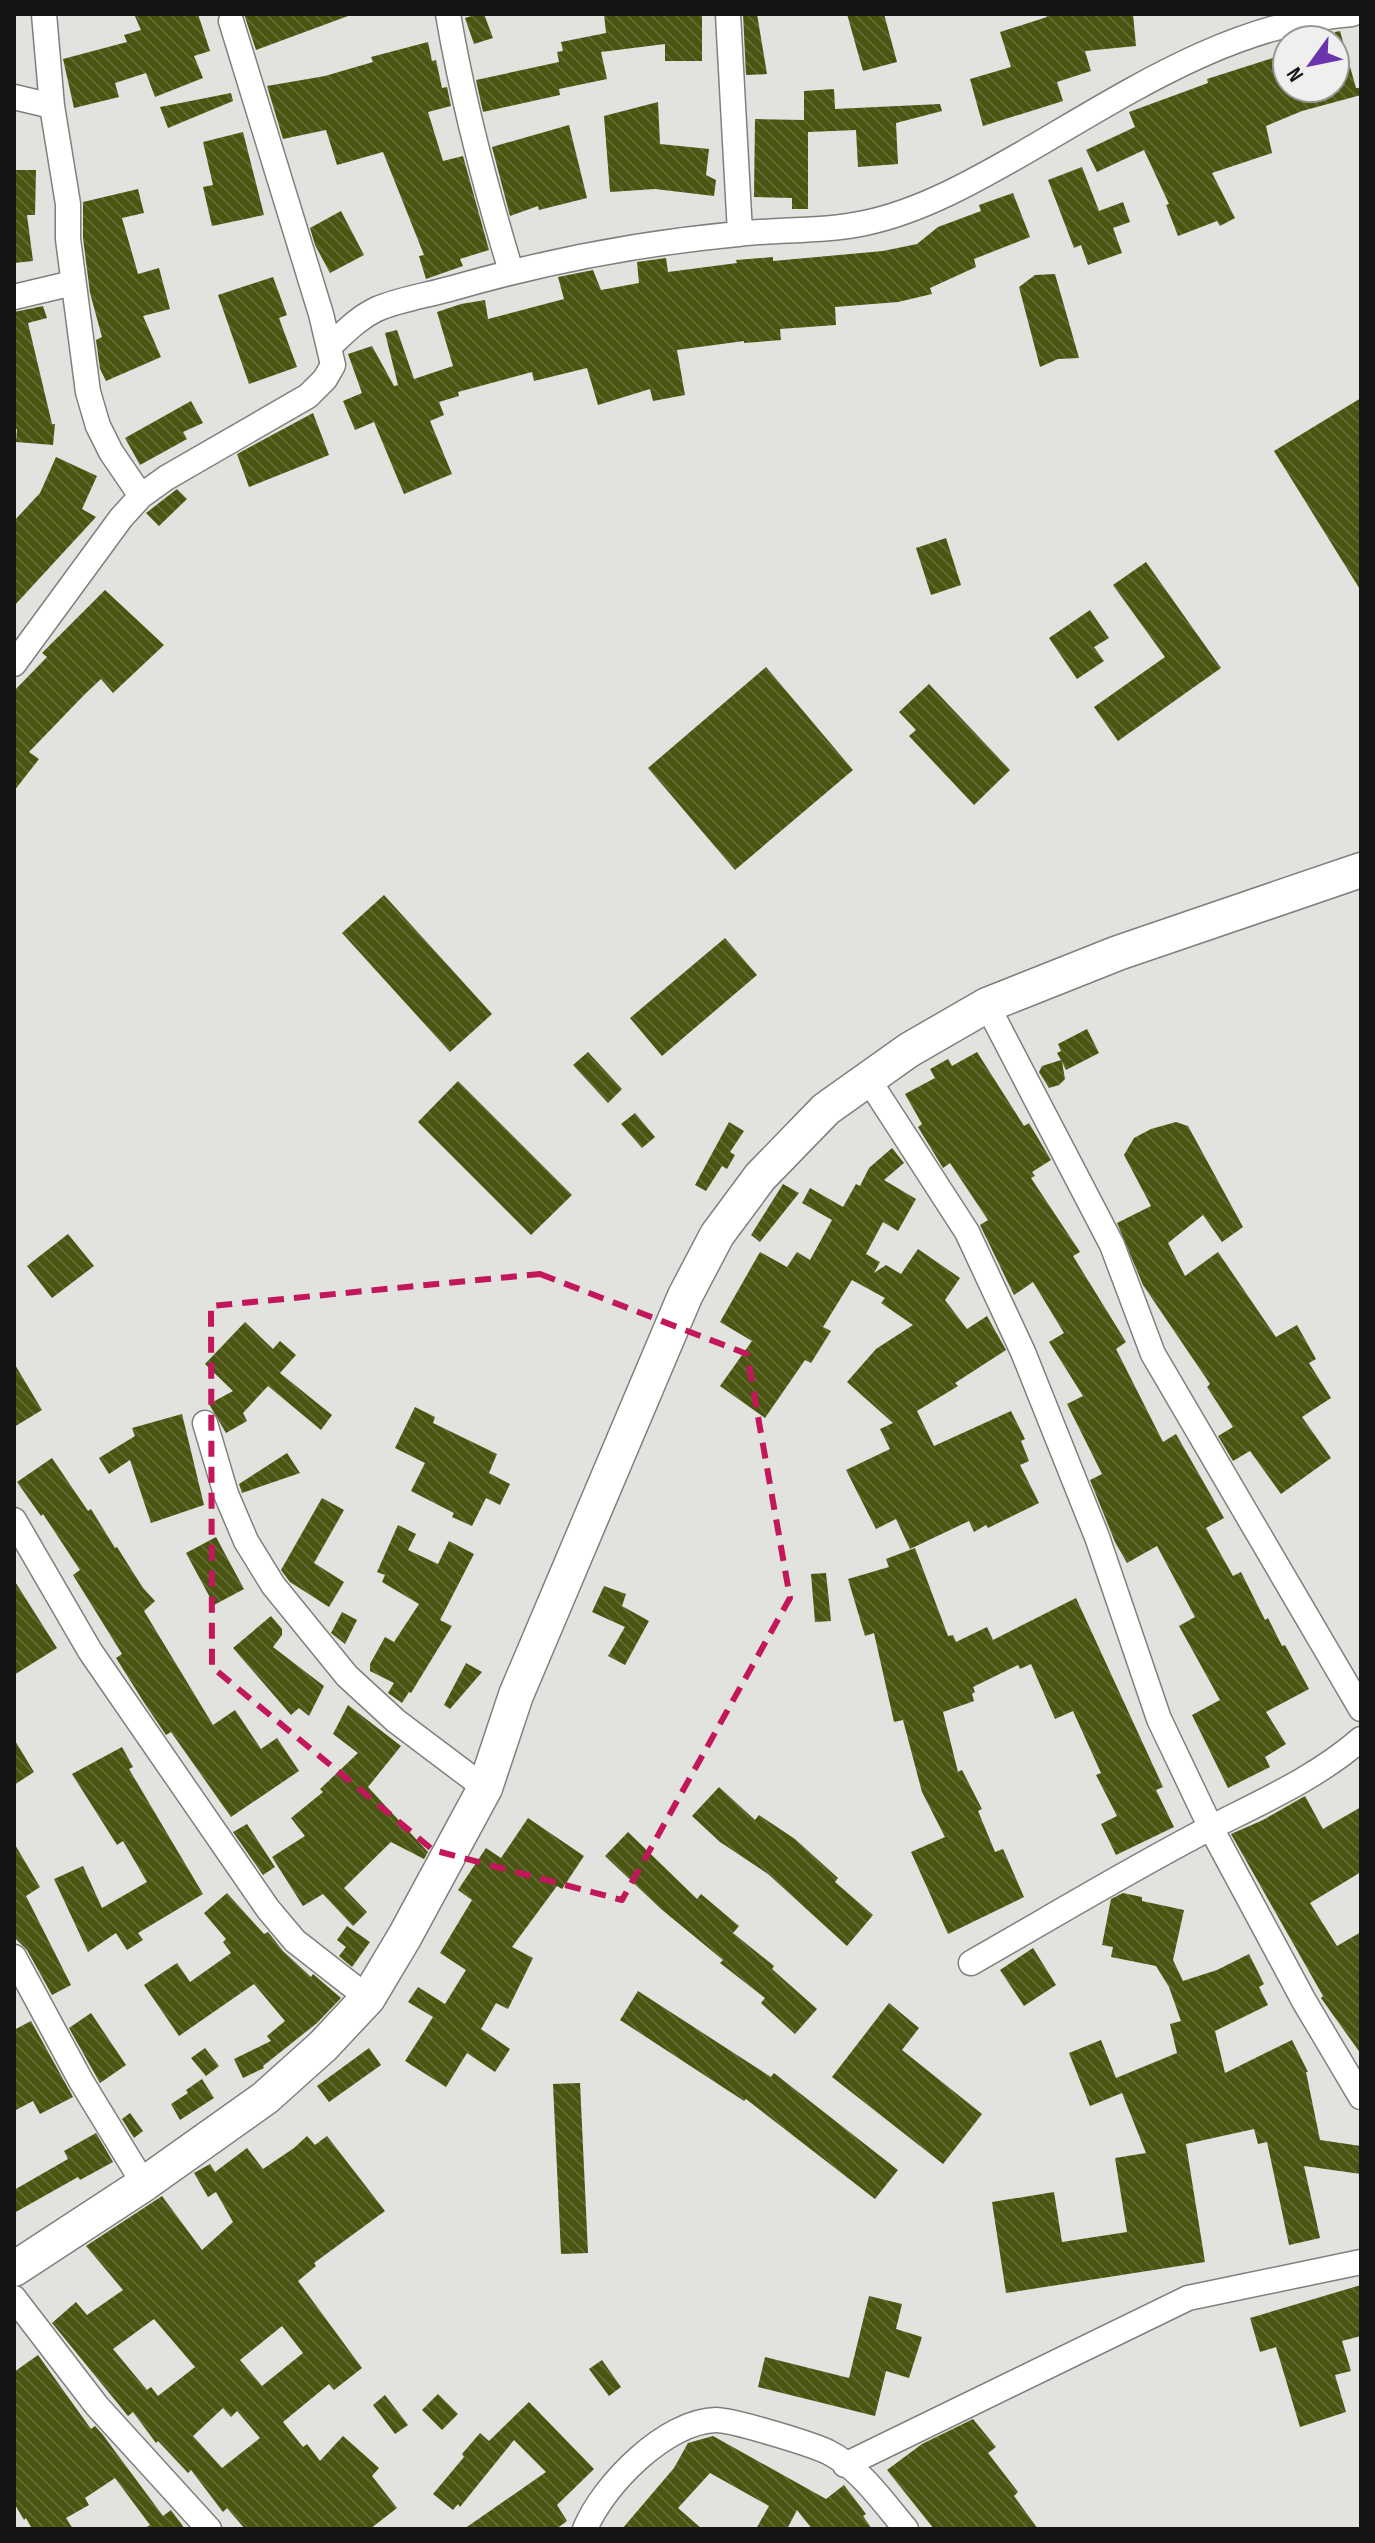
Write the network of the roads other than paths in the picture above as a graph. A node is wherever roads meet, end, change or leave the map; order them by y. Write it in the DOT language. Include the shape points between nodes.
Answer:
graph roads {
  1 [pos="44,14"];
  2 [pos="448,14"];
  3 [pos="728,14"];
  4 [pos="1352,14"];
  5 [pos="231,21"];
  6 [pos="14,97"];
  7 [pos="52,106"];
  8 [pos="740,233"];
  9 [pos="511,271"];
  10 [pos="73,283"];
  11 [pos="14,297"];
  12 [pos="330,346"];
  13 [pos="141,496"];
  14 [pos="14,664"];
  15 [pos="1361,870"];
  16 [pos="987,1005"];
  17 [pos="868,1079"];
  18 [pos="205,1423"];
  19 [pos="14,1520"];
  20 [pos="1361,1709"];
  21 [pos="1361,1739"];
  22 [pos="485,1788"];
  23 [pos="1211,1828"];
  24 [pos="14,1957"];
  25 [pos="971,1963"];
  26 [pos="368,1998"];
  27 [pos="1361,2097"];
  28 [pos="144,2184"];
  29 [pos="1361,2262"];
  30 [pos="14,2269"];
  31 [pos="14,2298"];
  32 [pos="845,2465"];
  33 [pos="209,2529"];
  34 [pos="585,2529"];
  35 [pos="906,2529"];
  1 -- 7 [label="street"];
  2 -- 9 [label="street" via="460,84"];
  3 -- 8 [label="street"];
  4 -- 8 [label="street" via="1274,28 1213,49 969,184 915,207 866,223"];
  5 -- 12 [label="street"];
  6 -- 7 [label="street"];
  7 -- 10 [label="street" via="68,204"];
  8 -- 9 [label="street" via="622,247"];
  9 -- 12 [label="street" via="379,308"];
  10 -- 11 [label="street"];
  10 -- 13 [label="street" via="98,426"];
  12 -- 13 [label="street" via="333,365 308,396"];
  13 -- 14 [label="street"];
  15 -- 16 [label="main road" via="1118,953"];
  16 -- 17 [label="main road"];
  16 -- 20 [label="street" via="1112,1245 1153,1354"];
  17 -- 22 [label="main road" via="826,1109 760,1177 717,1235 685,1296 516,1695"];
  17 -- 23 [label="street" via="967,1232 1023,1352 1097,1537 1159,1719"];
  18 -- 22 [label="street" via="226,1494 273,1585 347,1676 396,1721"];
  19 -- 26 [label="street" via="90,1651 268,1909 295,1941"];
  21 -- 23 [label="street" via="1337,1760"];
  22 -- 26 [label="main road"];
  23 -- 25 [label="street"];
  23 -- 27 [label="street"];
  24 -- 28 [label="street"];
  26 -- 28 [label="main road" via="265,2098"];
  28 -- 30 [label="main road"];
  29 -- 32 [label="street" via="1188,2298"];
  31 -- 33 [label="street" via="97,2406"];
  32 -- 34 [label="street" via="828,2452 717,2420 684,2427 641,2453"];
  32 -- 35 [label="street"];
}
